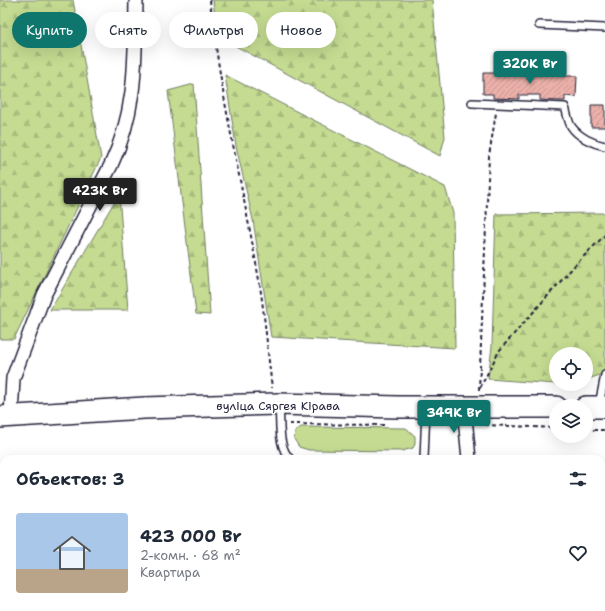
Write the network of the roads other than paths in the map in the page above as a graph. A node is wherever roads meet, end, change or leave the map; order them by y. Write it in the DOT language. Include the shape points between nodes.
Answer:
graph roads {
  1 [pos="136,0"];
  2 [pos="539,25"];
  3 [pos="605,28"];
  4 [pos="472,103"];
  5 [pos="605,146"];
  6 [pos="605,375"];
  7 [pos="426,407"];
  8 [pos="464,407"];
  9 [pos="549,407"];
  10 [pos="597,407"];
  11 [pos="280,414"];
  12 [pos="6,416"];
  13 [pos="287,455"];
  14 [pos="424,455"];
  15 [pos="468,455"];
  1 -- 12 [label="street" via="134,77 128,121 121,144 44,295 13,378"];
  2 -- 3 [label="lane"];
  4 -- 5 [label="lane" via="566,107 571,126 588,140"];
  6 -- 10 [label="lane"];
  7 -- 8 [label="main road, вуліца Сяргея Кірава"];
  7 -- 11 [label="main road, вуліца Сяргея Кірава"];
  7 -- 14 [label="lane"];
  8 -- 9 [label="main road, вуліца Сяргея Кірава"];
  8 -- 15 [label="street"];
  11 -- 12 [label="main road, вуліца Сяргея Кірава" via="144,408"];
  11 -- 13 [label="lane" via="280,438"];
}
